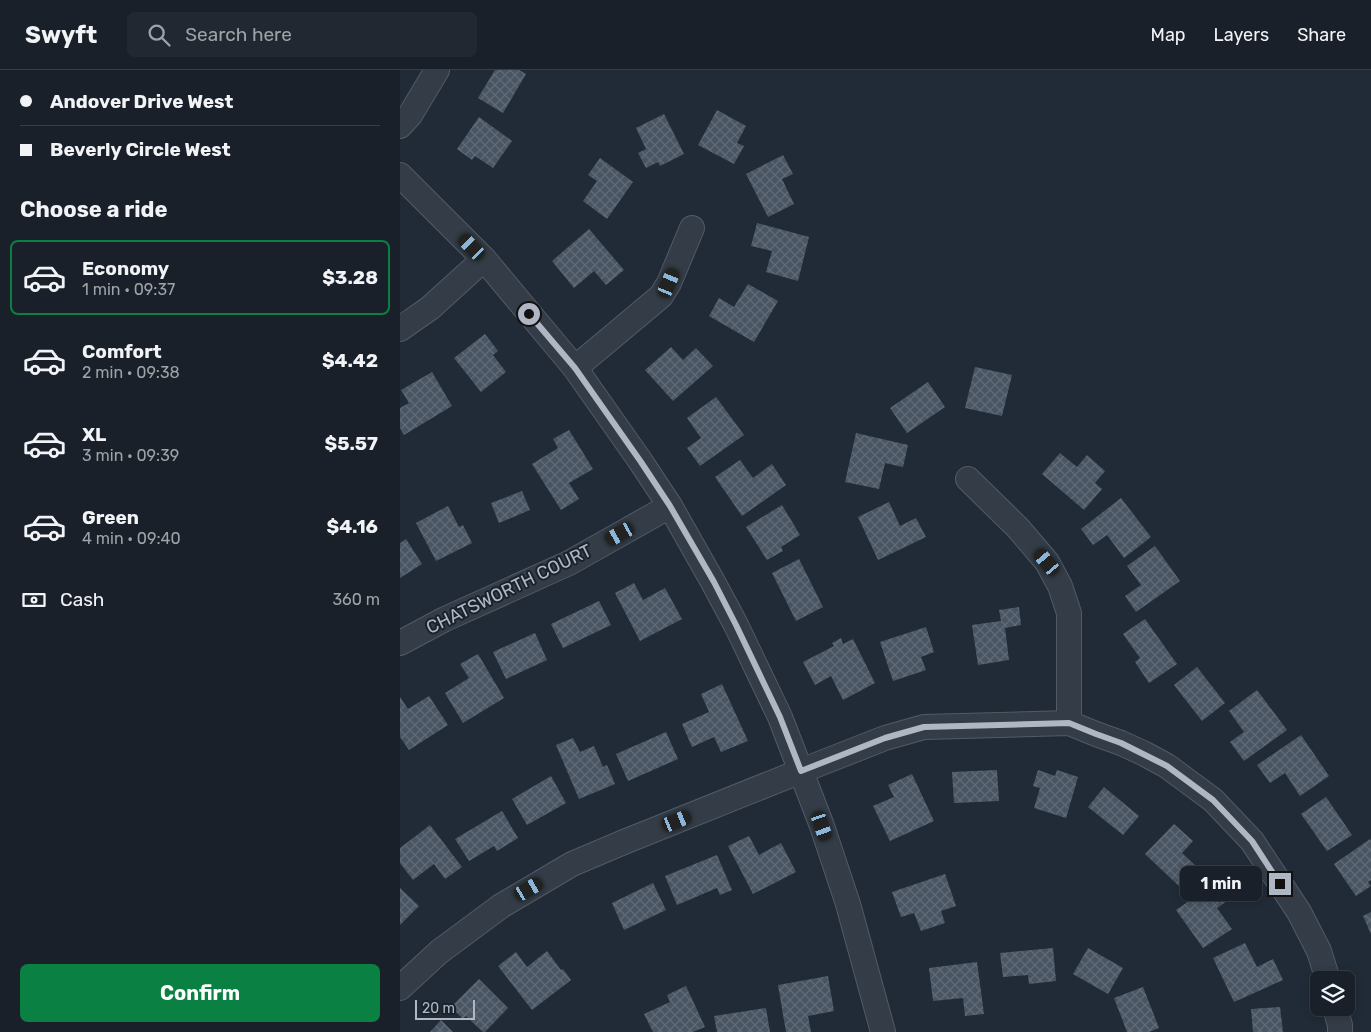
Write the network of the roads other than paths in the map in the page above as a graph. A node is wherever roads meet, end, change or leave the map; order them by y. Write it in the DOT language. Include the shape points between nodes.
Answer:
graph roads {
  1 [pos="437,70"];
  2 [pos="400,126"];
  3 [pos="400,175"];
  4 [pos="692,228"];
  5 [pos="484,259"];
  6 [pos="400,329"];
  7 [pos="575,368"];
  8 [pos="968,479"];
  9 [pos="670,506"];
  10 [pos="400,643"];
  11 [pos="1069,723"];
  12 [pos="801,771"];
  13 [pos="1325,971"];
  14 [pos="400,988"];
  15 [pos="1337,1016"];
  16 [pos="883,1032"];
  17 [pos="1340,1032"];
  1 -- 2 [label="street"];
  3 -- 5 [label="street"];
  4 -- 7 [label="street" via="661,296"];
  5 -- 6 [label="street" via="430,308"];
  5 -- 7 [label="street"];
  7 -- 9 [label="street"];
  8 -- 11 [label="street" via="1018,528 1047,562 1060,586 1069,613"];
  9 -- 10 [label="street, CHATSWORTH COURT" via="570,563"];
  9 -- 12 [label="street" via="736,625 780,717"];
  11 -- 12 [label="street" via="924,727 885,738"];
  11 -- 13 [label="street" via="1160,762 1213,800 1252,841 1299,912"];
  12 -- 14 [label="street" via="572,864 501,906 439,952"];
  12 -- 16 [label="street" via="848,904"];
  15 -- 17 [label="street"];
}
